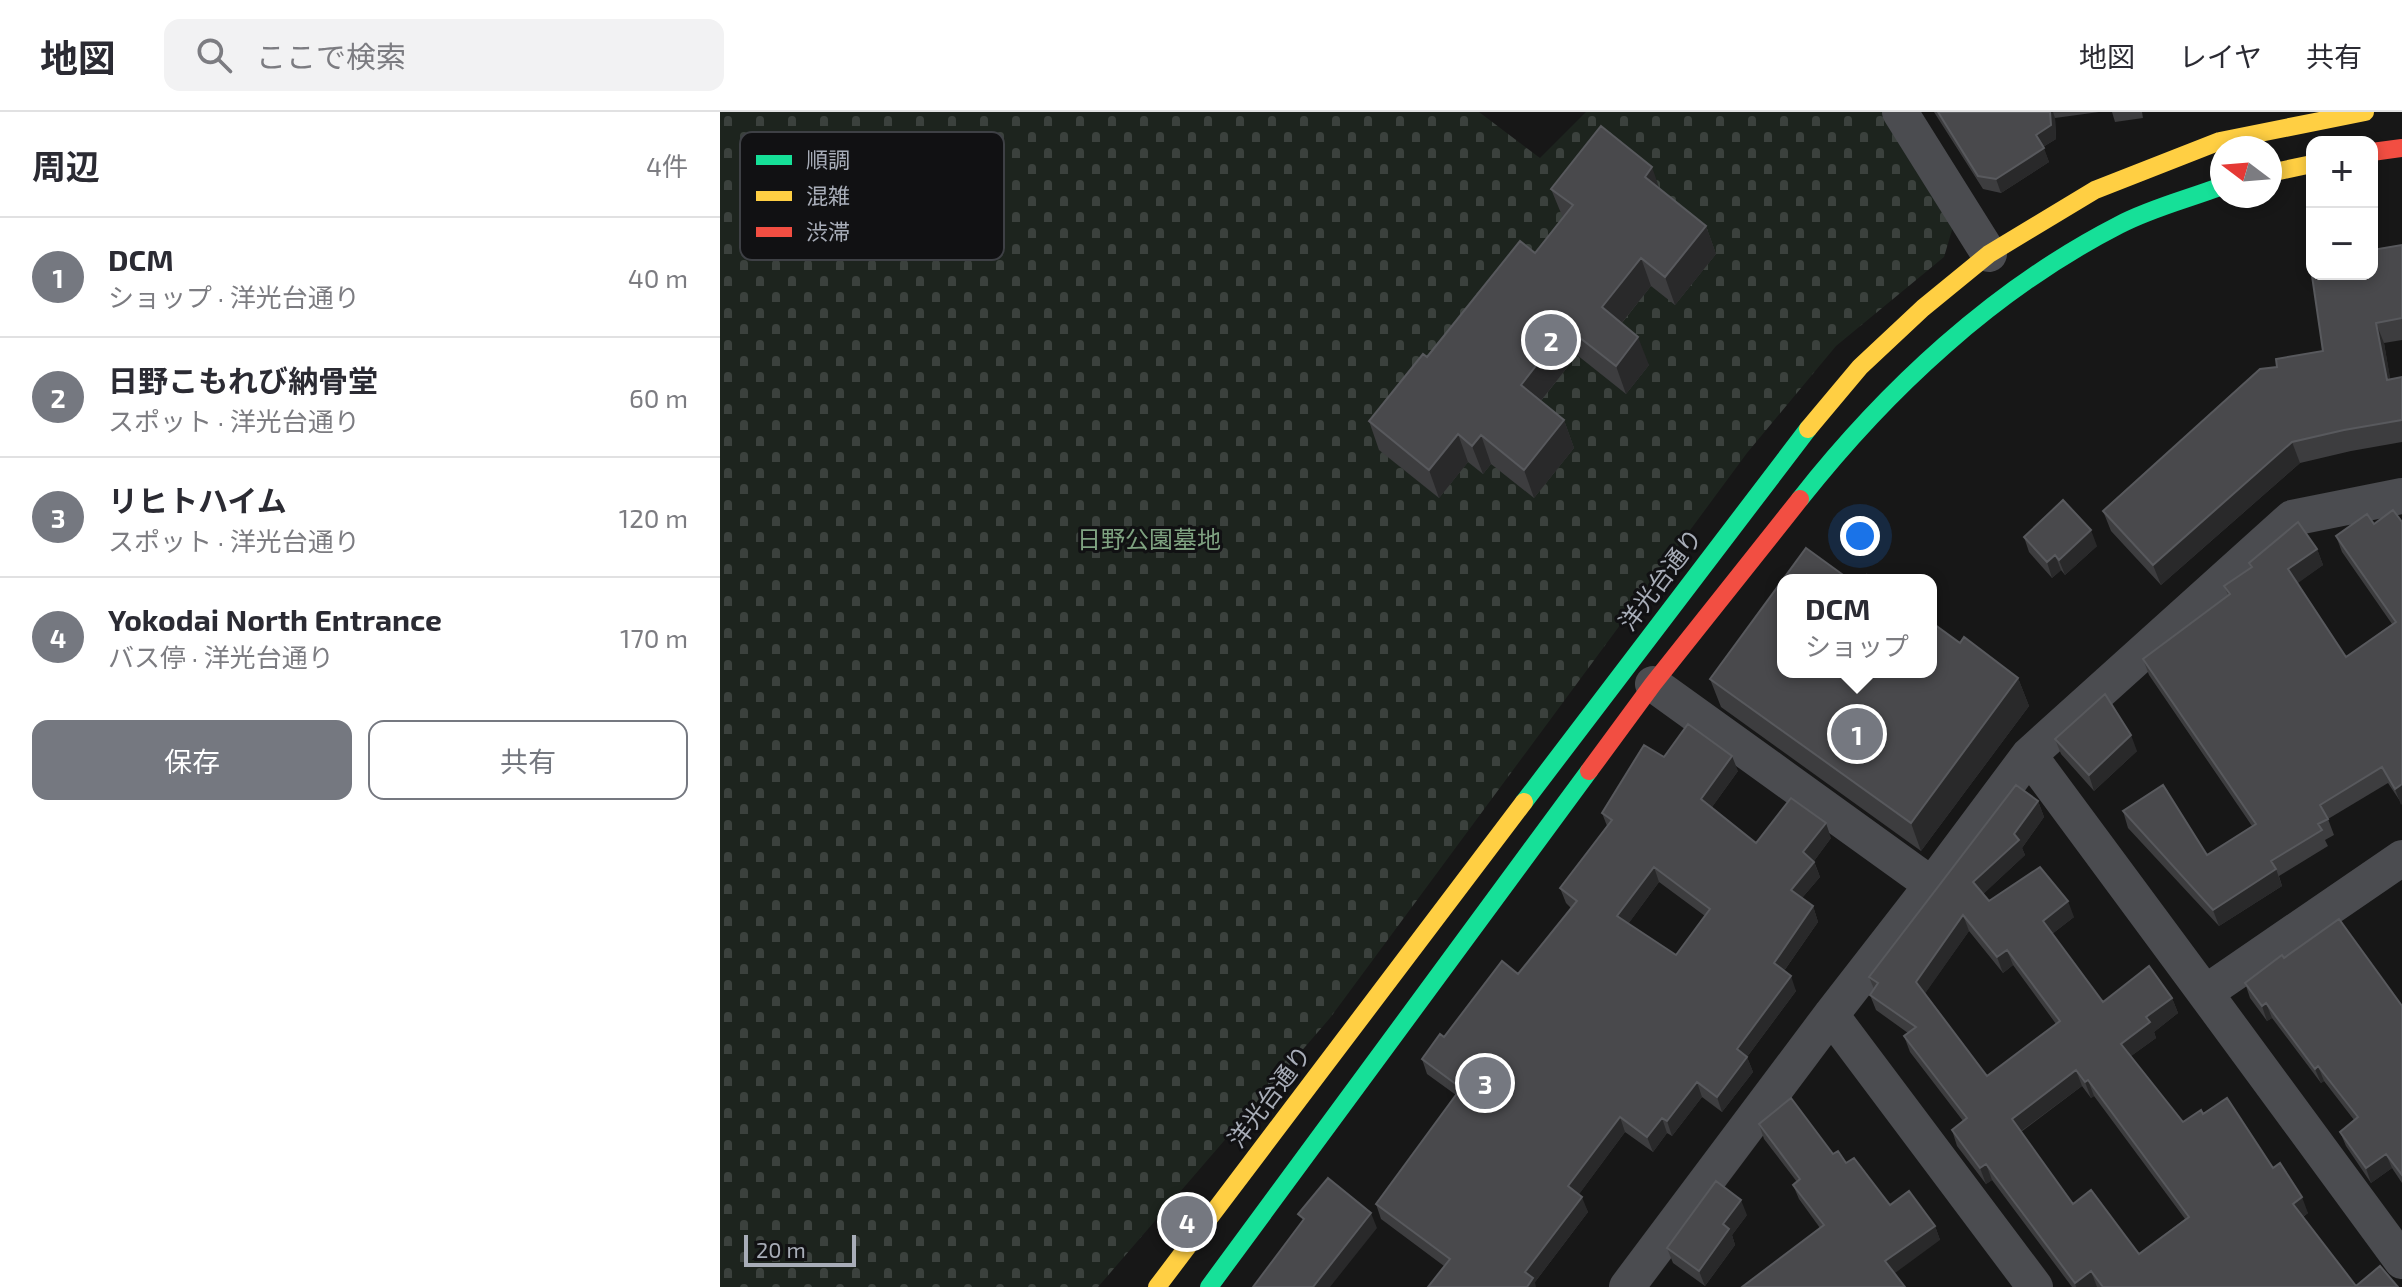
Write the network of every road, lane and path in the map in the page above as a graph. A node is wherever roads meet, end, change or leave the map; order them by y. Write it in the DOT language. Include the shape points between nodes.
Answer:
graph roads {
  1 [pos="1900,112"];
  2 [pos="2365,112"];
  3 [pos="2402,148"];
  4 [pos="2378,151"];
  5 [pos="2306,165"];
  6 [pos="2282,170"];
  7 [pos="2210,190"];
  8 [pos="1989,254"];
  9 [pos="2402,496"];
  10 [pos="1653,684"];
  11 [pos="2029,755"];
  12 [pos="2402,858"];
  13 [pos="1932,885"];
  14 [pos="2205,993"];
  15 [pos="1831,1015"];
  16 [pos="2402,1261"];
  17 [pos="1632,1285"];
  18 [pos="1157,1287"];
  19 [pos="1209,1287"];
  20 [pos="2035,1287"];
  1 -- 8 [label="street"];
  2 -- 8 [label="street, 洋光台通り" via="2220,141 2095,190"];
  3 -- 4 [label="street"];
  5 -- 6 [label="street"];
  7 -- 10 [label="street" via="2120,224 2022,283 1939,351 1845,442"];
  8 -- 18 [label="street, 洋光台通り" via="1860,367 1788,452"];
  9 -- 11 [label="street" via="2292,518"];
  10 -- 13 [label="street"];
  10 -- 19 [label="street"];
  11 -- 13 [label="street"];
  11 -- 14 [label="street"];
  12 -- 14 [label="street"];
  13 -- 15 [label="street"];
  14 -- 16 [label="street"];
  15 -- 17 [label="street"];
  15 -- 20 [label="street"];
}
